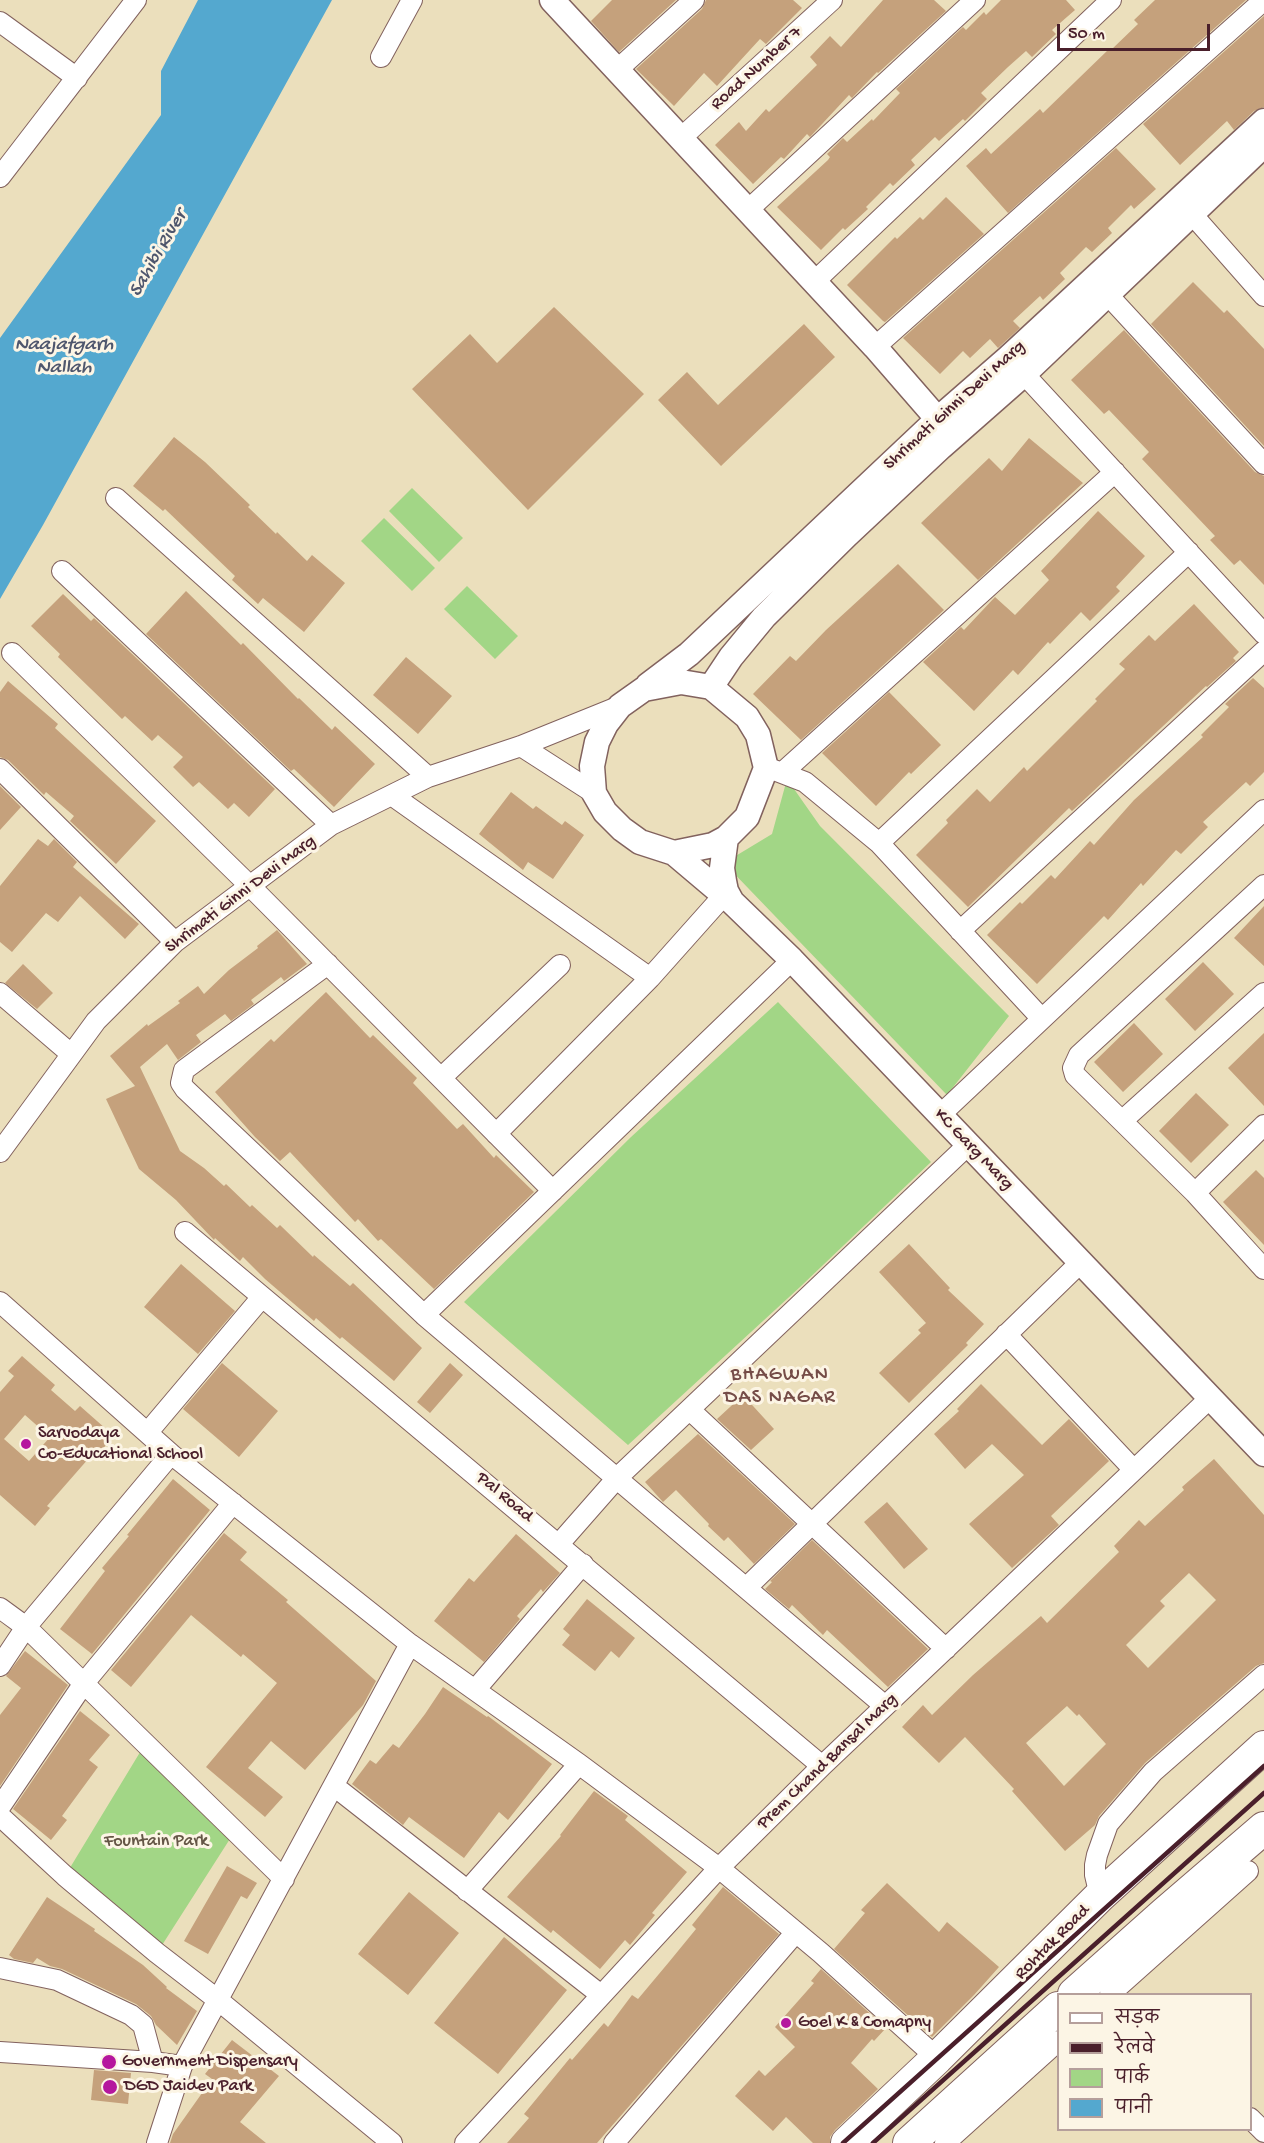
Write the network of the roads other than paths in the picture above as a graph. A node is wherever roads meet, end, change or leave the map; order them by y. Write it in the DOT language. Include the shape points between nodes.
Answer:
graph roads {
  1 [pos="136,0"];
  2 [pos="412,0"];
  3 [pos="694,0"];
  4 [pos="832,0"];
  5 [pos="975,0"];
  6 [pos="1111,0"];
  7 [pos="1264,0"];
  8 [pos="563,4"];
  9 [pos="0,22"];
  10 [pos="381,57"];
  11 [pos="617,70"];
  12 [pos="77,78"];
  13 [pos="1264,121"];
  14 [pos="681,138"];
  15 [pos="1264,145"];
  16 [pos="0,177"];
  17 [pos="748,210"];
  18 [pos="1191,213"];
  19 [pos="814,282"];
  20 [pos="1107,294"];
  21 [pos="1264,296"];
  22 [pos="875,347"];
  23 [pos="1024,374"];
  24 [pos="945,428"];
  25 [pos="1264,464"];
  26 [pos="1115,472"];
  27 [pos="116,498"];
  28 [pos="1189,552"];
  29 [pos="62,572"];
  30 [pos="1264,634"];
  31 [pos="1264,651"];
  32 [pos="12,653"];
  33 [pos="711,687"];
  34 [pos="644,688"];
  35 [pos="620,706"];
  36 [pos="521,747"];
  37 [pos="0,770"];
  38 [pos="774,770"];
  39 [pos="428,777"];
  40 [pos="594,793"];
  41 [pos="393,796"];
  42 [pos="1264,810"];
  43 [pos="331,825"];
  44 [pos="726,837"];
  45 [pos="879,843"];
  46 [pos="674,853"];
  47 [pos="1264,885"];
  48 [pos="251,887"];
  49 [pos="728,899"];
  50 [pos="960,931"];
  51 [pos="175,942"];
  52 [pos="792,960"];
  53 [pos="328,964"];
  54 [pos="560,965"];
  55 [pos="650,978"];
  56 [pos="1264,993"];
  57 [pos="3,1002"];
  58 [pos="1042,1019"];
  59 [pos="71,1054"];
  60 [pos="441,1078"];
  61 [pos="940,1115"];
  62 [pos="1123,1120"];
  63 [pos="1264,1125"];
  64 [pos="496,1134"];
  65 [pos="969,1145"];
  66 [pos="0,1152"];
  67 [pos="553,1191"];
  68 [pos="1195,1193"];
  69 [pos="185,1232"];
  70 [pos="1080,1263"];
  71 [pos="1264,1269"];
  72 [pos="262,1297"];
  73 [pos="0,1302"];
  74 [pos="424,1315"];
  75 [pos="1006,1334"];
  76 [pos="1209,1399"];
  77 [pos="690,1410"];
  78 [pos="148,1432"];
  79 [pos="171,1454"];
  80 [pos="1264,1454"];
  81 [pos="1134,1470"];
  82 [pos="617,1478"];
  83 [pos="233,1503"];
  84 [pos="811,1523"];
  85 [pos="559,1544"];
  86 [pos="583,1564"];
  87 [pos="746,1588"];
  88 [pos="0,1608"];
  89 [pos="26,1627"];
  90 [pos="410,1644"];
  91 [pos="946,1649"];
  92 [pos="0,1666"];
  93 [pos="1264,1675"];
  94 [pos="84,1683"];
  95 [pos="475,1690"];
  96 [pos="885,1706"];
  97 [pos="1264,1747"];
  98 [pos="579,1764"];
  99 [pos="822,1766"];
  100 [pos="334,1786"];
  101 [pos="0,1807"];
  102 [pos="0,1816"];
  103 [pos="1264,1828"];
  104 [pos="718,1868"];
  105 [pos="1248,1871"];
  106 [pos="284,1879"];
  107 [pos="467,1891"];
  108 [pos="1100,1896"];
  109 [pos="796,1932"];
  110 [pos="0,1968"];
  111 [pos="1123,1991"];
  112 [pos="1076,1993"];
  113 [pos="601,1995"];
  114 [pos="218,2000"];
  115 [pos="1057,2010"];
  116 [pos="1057,2043"];
  117 [pos="0,2052"];
  118 [pos="937,2058"];
  119 [pos="153,2062"];
  120 [pos="182,2066"];
  121 [pos="1252,2119"];
  122 [pos="1264,2132"];
  123 [pos="157,2143"];
  124 [pos="392,2143"];
  125 [pos="465,2143"];
  126 [pos="614,2143"];
  127 [pos="847,2143"];
  128 [pos="909,2143"];
  129 [pos="945,2143"];
  1 -- 12 [label="street"];
  2 -- 10 [label="street"];
  3 -- 11 [label="street"];
  4 -- 14 [label="street, Road Number 7"];
  5 -- 17 [label="street"];
  6 -- 19 [label="street"];
  7 -- 22 [label="street"];
  8 -- 11 [label="street"];
  9 -- 12 [label="street"];
  11 -- 14 [label="street"];
  12 -- 16 [label="street"];
  13 -- 24 [label="street, Shrimati Ginni Devi Marg" via="1008,358"];
  14 -- 17 [label="street"];
  15 -- 18 [label="street, Shrimati Ginni Devi Marg"];
  17 -- 19 [label="street"];
  18 -- 20 [label="street, Shrimati Ginni Devi Marg"];
  18 -- 21 [label="street"];
  19 -- 22 [label="street"];
  20 -- 23 [label="street, Shrimati Ginni Devi Marg"];
  20 -- 25 [label="street"];
  22 -- 24 [label="street"];
  23 -- 24 [label="street, Shrimati Ginni Devi Marg"];
  23 -- 26 [label="street"];
  24 -- 33 [label="street, Shrimati Ginni Devi Marg" via="847,536 764,617"];
  24 -- 34 [label="street, Shrimati Ginni Devi Marg" via="689,654"];
  26 -- 28 [label="street"];
  26 -- 38 [label="street"];
  27 -- 39 [label="street"];
  28 -- 30 [label="street"];
  28 -- 45 [label="street"];
  29 -- 43 [label="street"];
  31 -- 50 [label="street"];
  32 -- 48 [label="street"];
  33 -- 34 [label="street" via="681,682"];
  33 -- 38 [label="street" via="747,717"];
  34 -- 35 [label="street"];
  35 -- 36 [label="street, Shrimati Ginni Devi Marg"];
  35 -- 40 [label="street" via="597,742 592,766"];
  36 -- 39 [label="street, Shrimati Ginni Devi Marg"];
  36 -- 40 [label="street"];
  37 -- 51 [label="street"];
  38 -- 44 [label="street" via="747,817"];
  38 -- 45 [label="street" via="805,782"];
  39 -- 41 [label="street, Shrimati Ginni Devi Marg"];
  40 -- 46 [label="street" via="622,829 640,842"];
  41 -- 43 [label="street, Shrimati Ginni Devi Marg"];
  41 -- 55 [label="street"];
  42 -- 58 [label="street"];
  43 -- 48 [label="street, Shrimati Ginni Devi Marg"];
  44 -- 46 [label="street" via="713,845"];
  44 -- 49 [label="street" via="722,868"];
  45 -- 50 [label="street"];
  46 -- 49 [label="street, KC Garg Marg"];
  47 -- 62 [label="street" via="1079,1055 1075,1075"];
  48 -- 51 [label="street, Shrimati Ginni Devi Marg"];
  48 -- 53 [label="street"];
  49 -- 52 [label="street, KC Garg Marg"];
  49 -- 55 [label="street"];
  50 -- 58 [label="street"];
  51 -- 59 [label="street, Shrimati Ginni Devi Marg" via="96,1022"];
  52 -- 61 [label="street, KC Garg Marg"];
  52 -- 67 [label="street"];
  53 -- 60 [label="street"];
  53 -- 74 [label="street" via="184,1071 181,1083"];
  54 -- 60 [label="street"];
  55 -- 64 [label="street"];
  56 -- 62 [label="street"];
  57 -- 59 [label="street"];
  58 -- 61 [label="street"];
  59 -- 66 [label="street, Shrimati Ginni Devi Marg"];
  60 -- 64 [label="street"];
  61 -- 65 [label="street, KC Garg Marg"];
  62 -- 68 [label="street"];
  63 -- 68 [label="street"];
  64 -- 67 [label="street"];
  65 -- 70 [label="street, KC Garg Marg"];
  65 -- 77 [label="street"];
  67 -- 74 [label="street"];
  68 -- 71 [label="street"];
  69 -- 72 [label="street, Pal Road"];
  70 -- 75 [label="street"];
  70 -- 76 [label="street, KC Garg Marg"];
  72 -- 78 [label="street"];
  72 -- 85 [label="street, Pal Road"];
  73 -- 78 [label="street"];
  74 -- 82 [label="street"];
  75 -- 81 [label="street"];
  75 -- 84 [label="street"];
  76 -- 80 [label="street, KC Garg Marg"];
  76 -- 81 [label="street, Prem Chand Bansal Marg"];
  77 -- 82 [label="street"];
  77 -- 84 [label="street"];
  78 -- 79 [label="street"];
  79 -- 83 [label="street"];
  79 -- 89 [label="street"];
  81 -- 91 [label="street, Prem Chand Bansal Marg"];
  82 -- 85 [label="street"];
  82 -- 87 [label="street"];
  83 -- 90 [label="street"];
  83 -- 94 [label="street"];
  84 -- 87 [label="street"];
  84 -- 91 [label="street"];
  85 -- 86 [label="street, Pal Road"];
  86 -- 95 [label="street"];
  86 -- 99 [label="street, Pal Road"];
  87 -- 96 [label="street"];
  88 -- 89 [label="street"];
  89 -- 92 [label="street"];
  89 -- 94 [label="street"];
  90 -- 95 [label="street"];
  90 -- 100 [label="street"];
  91 -- 96 [label="street, Prem Chand Bansal Marg"];
  93 -- 108 [label="street" via="1153,1772 1108,1824 1095,1865"];
  94 -- 101 [label="street"];
  94 -- 106 [label="street"];
  95 -- 98 [label="street"];
  96 -- 99 [label="street, Prem Chand Bansal Marg"];
  97 -- 108 [label="main road, Rohtak Road"];
  98 -- 104 [label="street"];
  98 -- 107 [label="street"];
  99 -- 104 [label="street, Prem Chand Bansal Marg"];
  100 -- 106 [label="street"];
  100 -- 107 [label="street"];
  102 -- 114 [label="street" via="65,1876"];
  103 -- 112 [label="main road"];
  104 -- 109 [label="street"];
  104 -- 113 [label="street, Prem Chand Bansal Marg"];
  105 -- 111 [label="street"];
  106 -- 114 [label="street"];
  107 -- 113 [label="street"];
  108 -- 118 [label="main road, Rohtak Road"];
  109 -- 118 [label="street"];
  109 -- 126 [label="street"];
  110 -- 119 [label="street" via="57,1980 132,2014 143,2025"];
  113 -- 125 [label="street, Prem Chand Bansal Marg"];
  114 -- 120 [label="street"];
  114 -- 124 [label="street"];
  115 -- 128 [label="main road"];
  116 -- 129 [label="street"];
  117 -- 119 [label="street"];
  118 -- 127 [label="main road, Rohtak Road"];
  119 -- 120 [label="street"];
  120 -- 123 [label="street"];
  121 -- 122 [label="street"];
}
